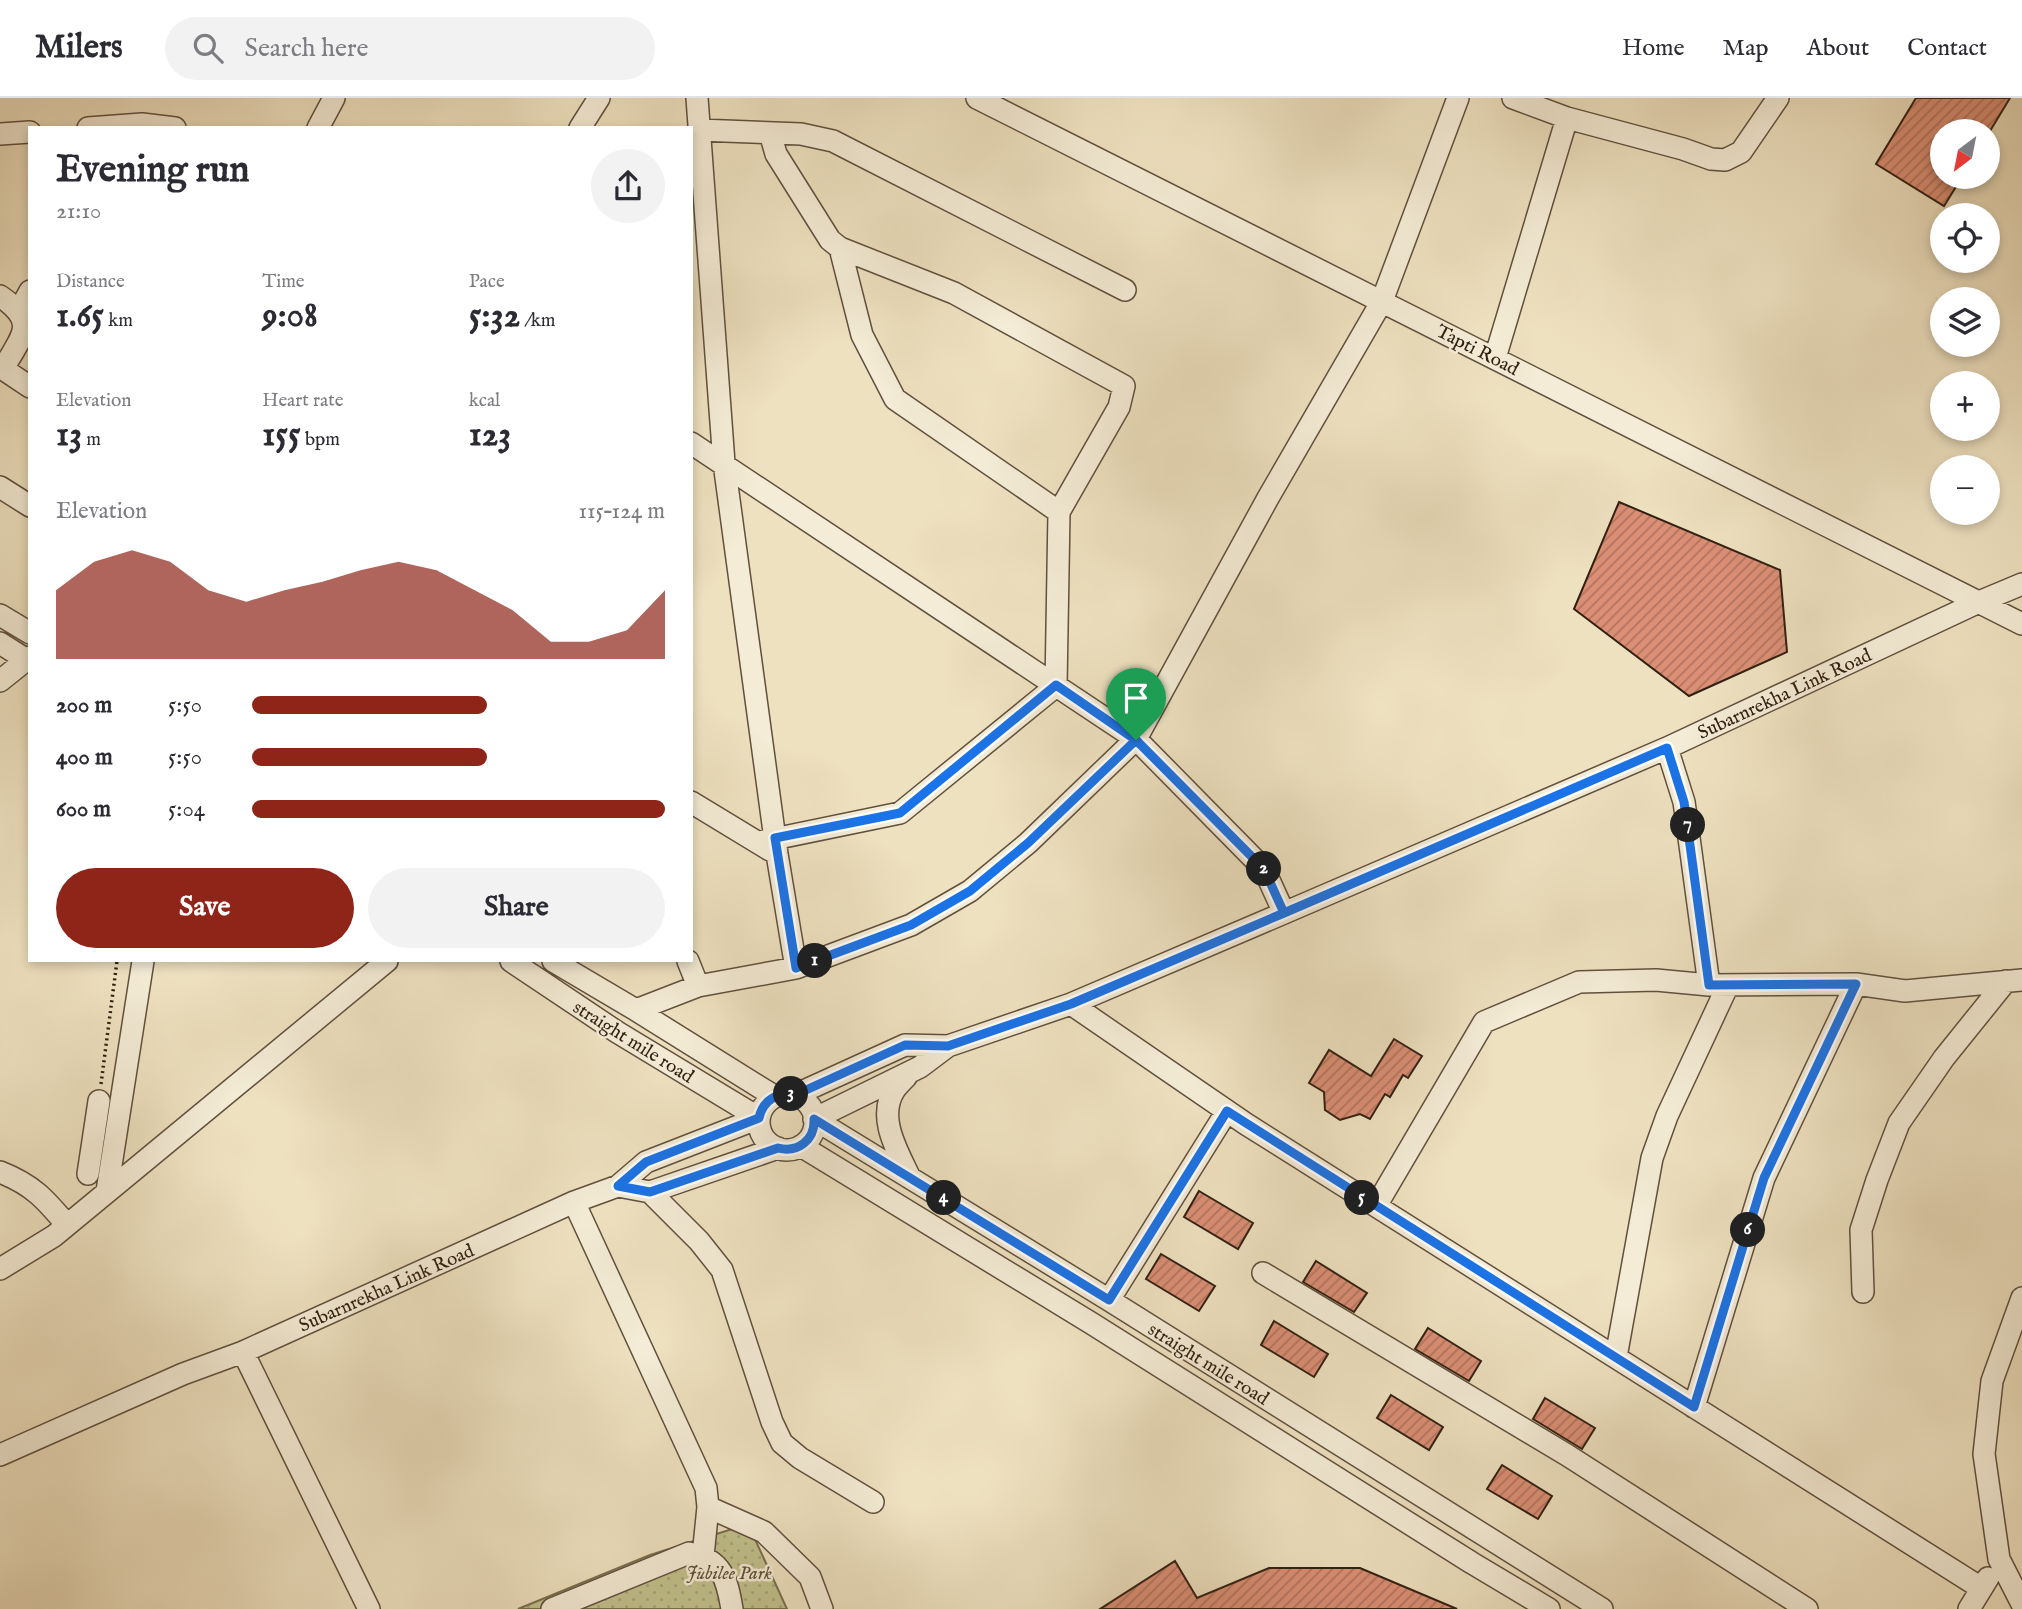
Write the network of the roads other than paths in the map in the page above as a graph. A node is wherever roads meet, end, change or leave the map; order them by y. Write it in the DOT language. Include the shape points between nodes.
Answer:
graph roads {
  1 [pos="334,98"];
  2 [pos="598,98"];
  3 [pos="697,98"];
  4 [pos="977,98"];
  5 [pos="1458,98"];
  6 [pos="1513,98"];
  7 [pos="1778,98"];
  8 [pos="1567,118"];
  9 [pos="127,126"];
  10 [pos="158,126"];
  11 [pos="319,126"];
  12 [pos="581,126"];
  13 [pos="699,130"];
  14 [pos="28,132"];
  15 [pos="770,133"];
  16 [pos="0,134"];
  17 [pos="840,248"];
  18 [pos="1125,290"];
  19 [pos="28,295"];
  20 [pos="0,296"];
  21 [pos="1382,301"];
  22 [pos="19,311"];
  23 [pos="1495,358"];
  24 [pos="1,368"];
  25 [pos="28,386"];
  26 [pos="693,444"];
  27 [pos="724,463"];
  28 [pos="0,487"];
  29 [pos="28,505"];
  30 [pos="1059,512"];
  31 [pos="2022,584"];
  32 [pos="1979,602"];
  33 [pos="0,615"];
  34 [pos="2022,624"];
  35 [pos="28,632"];
  36 [pos="0,643"];
  37 [pos="28,659"];
  38 [pos="28,661"];
  39 [pos="0,681"];
  40 [pos="1056,685"];
  41 [pos="1136,740"];
  42 [pos="1667,748"];
  43 [pos="693,803"];
  44 [pos="770,845"];
  45 [pos="1284,913"];
  46 [pos="144,962"];
  47 [pos="386,962"];
  48 [pos="512,962"];
  49 [pos="555,962"];
  50 [pos="688,962"];
  51 [pos="796,968"];
  52 [pos="2014,980"];
  53 [pos="1856,984"];
  54 [pos="1719,985"];
  55 [pos="698,986"];
  56 [pos="1071,1004"];
  57 [pos="636,1010"];
  58 [pos="948,1046"];
  59 [pos="909,1073"];
  60 [pos="785,1096"];
  61 [pos="99,1101"];
  62 [pos="1227,1111"];
  63 [pos="759,1118"];
  64 [pos="814,1119"];
  65 [pos="801,1146"];
  66 [pos="778,1148"];
  67 [pos="0,1172"];
  68 [pos="88,1174"];
  69 [pos="911,1178"];
  70 [pos="618,1186"];
  71 [pos="107,1191"];
  72 [pos="650,1192"];
  73 [pos="574,1202"];
  74 [pos="1376,1206"];
  75 [pos="68,1225"];
  76 [pos="0,1269"];
  77 [pos="1264,1273"];
  78 [pos="1863,1292"];
  79 [pos="2022,1298"];
  80 [pos="1109,1300"];
  81 [pos="243,1352"];
  82 [pos="1616,1357"];
  83 [pos="1694,1407"];
  84 [pos="0,1455"];
  85 [pos="873,1502"];
  86 [pos="708,1507"];
  87 [pos="703,1556"];
  88 [pos="1999,1559"];
  89 [pos="1981,1588"];
  90 [pos="2022,1604"];
  91 [pos="369,1609"];
  92 [pos="552,1609"];
  93 [pos="732,1609"];
  94 [pos="822,1609"];
  95 [pos="1549,1609"];
  96 [pos="1601,1609"];
  97 [pos="1807,1609"];
  98 [pos="1969,1609"];
  1 -- 11 [label="street"];
  2 -- 12 [label="street"];
  3 -- 13 [label="street"];
  4 -- 21 [label="street, Tapti Road"];
  5 -- 21 [label="street"];
  6 -- 8 [label="street"];
  7 -- 8 [label="street" via="1741,152 1725,160"];
  8 -- 23 [label="street"];
  9 -- 10 [label="street"];
  13 -- 15 [label="street"];
  13 -- 27 [label="street"];
  14 -- 16 [label="street"];
  15 -- 17 [label="street" via="776,154 830,240"];
  15 -- 18 [label="street" via="833,141"];
  17 -- 30 [label="street" via="862,335 895,399"];
  17 -- 30 [label="street" via="954,293 1124,386 1119,407"];
  19 -- 22 [label="street"];
  20 -- 22 [label="street"];
  21 -- 23 [label="street, Tapti Road"];
  21 -- 41 [label="street"];
  22 -- 24 [label="street" via="25,323 23,334"];
  23 -- 32 [label="street, Tapti Road"];
  24 -- 25 [label="street"];
  26 -- 27 [label="street"];
  27 -- 40 [label="street"];
  27 -- 44 [label="street"];
  28 -- 29 [label="street"];
  30 -- 40 [label="street"];
  31 -- 32 [label="street, Subarnrekha Link Road"];
  32 -- 34 [label="street, Tapti Road"];
  32 -- 42 [label="street, Subarnrekha Link Road"];
  33 -- 35 [label="street"];
  36 -- 37 [label="street"];
  38 -- 39 [label="street"];
  40 -- 41 [label="street"];
  40 -- 44 [label="street" via="900,813"];
  41 -- 45 [label="street" via="1264,869"];
  41 -- 51 [label="street" via="1028,843 970,891 911,925"];
  42 -- 45 [label="street, Subarnrekha Link Road"];
  42 -- 54 [label="street" via="1684,802"];
  43 -- 44 [label="street"];
  44 -- 51 [label="street"];
  45 -- 56 [label="street, Subarnrekha Link Road"];
  46 -- 71 [label="street"];
  47 -- 71 [label="street"];
  48 -- 63 [label="street, straight mile road"];
  49 -- 57 [label="street, straight mile road"];
  50 -- 55 [label="street"];
  51 -- 55 [label="street"];
  52 -- 53 [label="street" via="1905,991"];
  52 -- 78 [label="street" via="1944,1058 1899,1124 1861,1230"];
  53 -- 54 [label="street"];
  53 -- 83 [label="street" via="1764,1178"];
  54 -- 74 [label="street" via="1656,980 1579,982 1484,1022"];
  54 -- 82 [label="street" via="1652,1158"];
  55 -- 57 [label="street"];
  56 -- 58 [label="street, Subarnrekha Link Road"];
  56 -- 62 [label="street"];
  57 -- 60 [label="street, straight mile road"];
  58 -- 59 [label="street, Subarnrekha Link Road"];
  58 -- 60 [label="street" via="905,1045"];
  59 -- 64 [label="street, Subarnrekha Link Road"];
  59 -- 69 [label="street" via="888,1103 888,1121 894,1146"];
  60 -- 63 [label="street" via="764,1105"];
  60 -- 64 [label="street, straight mile road" via="807,1102"];
  61 -- 68 [label="street"];
  62 -- 74 [label="street"];
  62 -- 80 [label="street"];
  63 -- 66 [label="street" via="762,1136"];
  63 -- 70 [label="street" via="646,1162"];
  64 -- 65 [label="street" via="813,1132"];
  64 -- 69 [label="street, straight mile road"];
  65 -- 66 [label="street"];
  65 -- 95 [label="street, straight mile road"];
  66 -- 72 [label="street"];
  67 -- 75 [label="street" via="30,1186"];
  69 -- 80 [label="street, straight mile road"];
  70 -- 72 [label="street"];
  70 -- 73 [label="street, Subarnrekha Link Road"];
  71 -- 75 [label="street"];
  72 -- 85 [label="street" via="722,1270 782,1443"];
  73 -- 81 [label="street, Subarnrekha Link Road"];
  73 -- 86 [label="street" via="706,1488"];
  74 -- 82 [label="street"];
  75 -- 76 [label="street"];
  77 -- 97 [label="street" via="1567,1455"];
  79 -- 88 [label="street" via="1992,1381 1984,1454"];
  80 -- 96 [label="street, straight mile road"];
  81 -- 84 [label="street, Subarnrekha Link Road"];
  81 -- 91 [label="street"];
  82 -- 83 [label="street"];
  83 -- 89 [label="street"];
  86 -- 87 [label="street"];
  86 -- 94 [label="street" via="764,1532 810,1577"];
  87 -- 92 [label="street" via="689,1553"];
  87 -- 93 [label="street" via="716,1564 728,1583"];
  88 -- 89 [label="street"];
  88 -- 90 [label="street"];
  89 -- 98 [label="street"];
}
